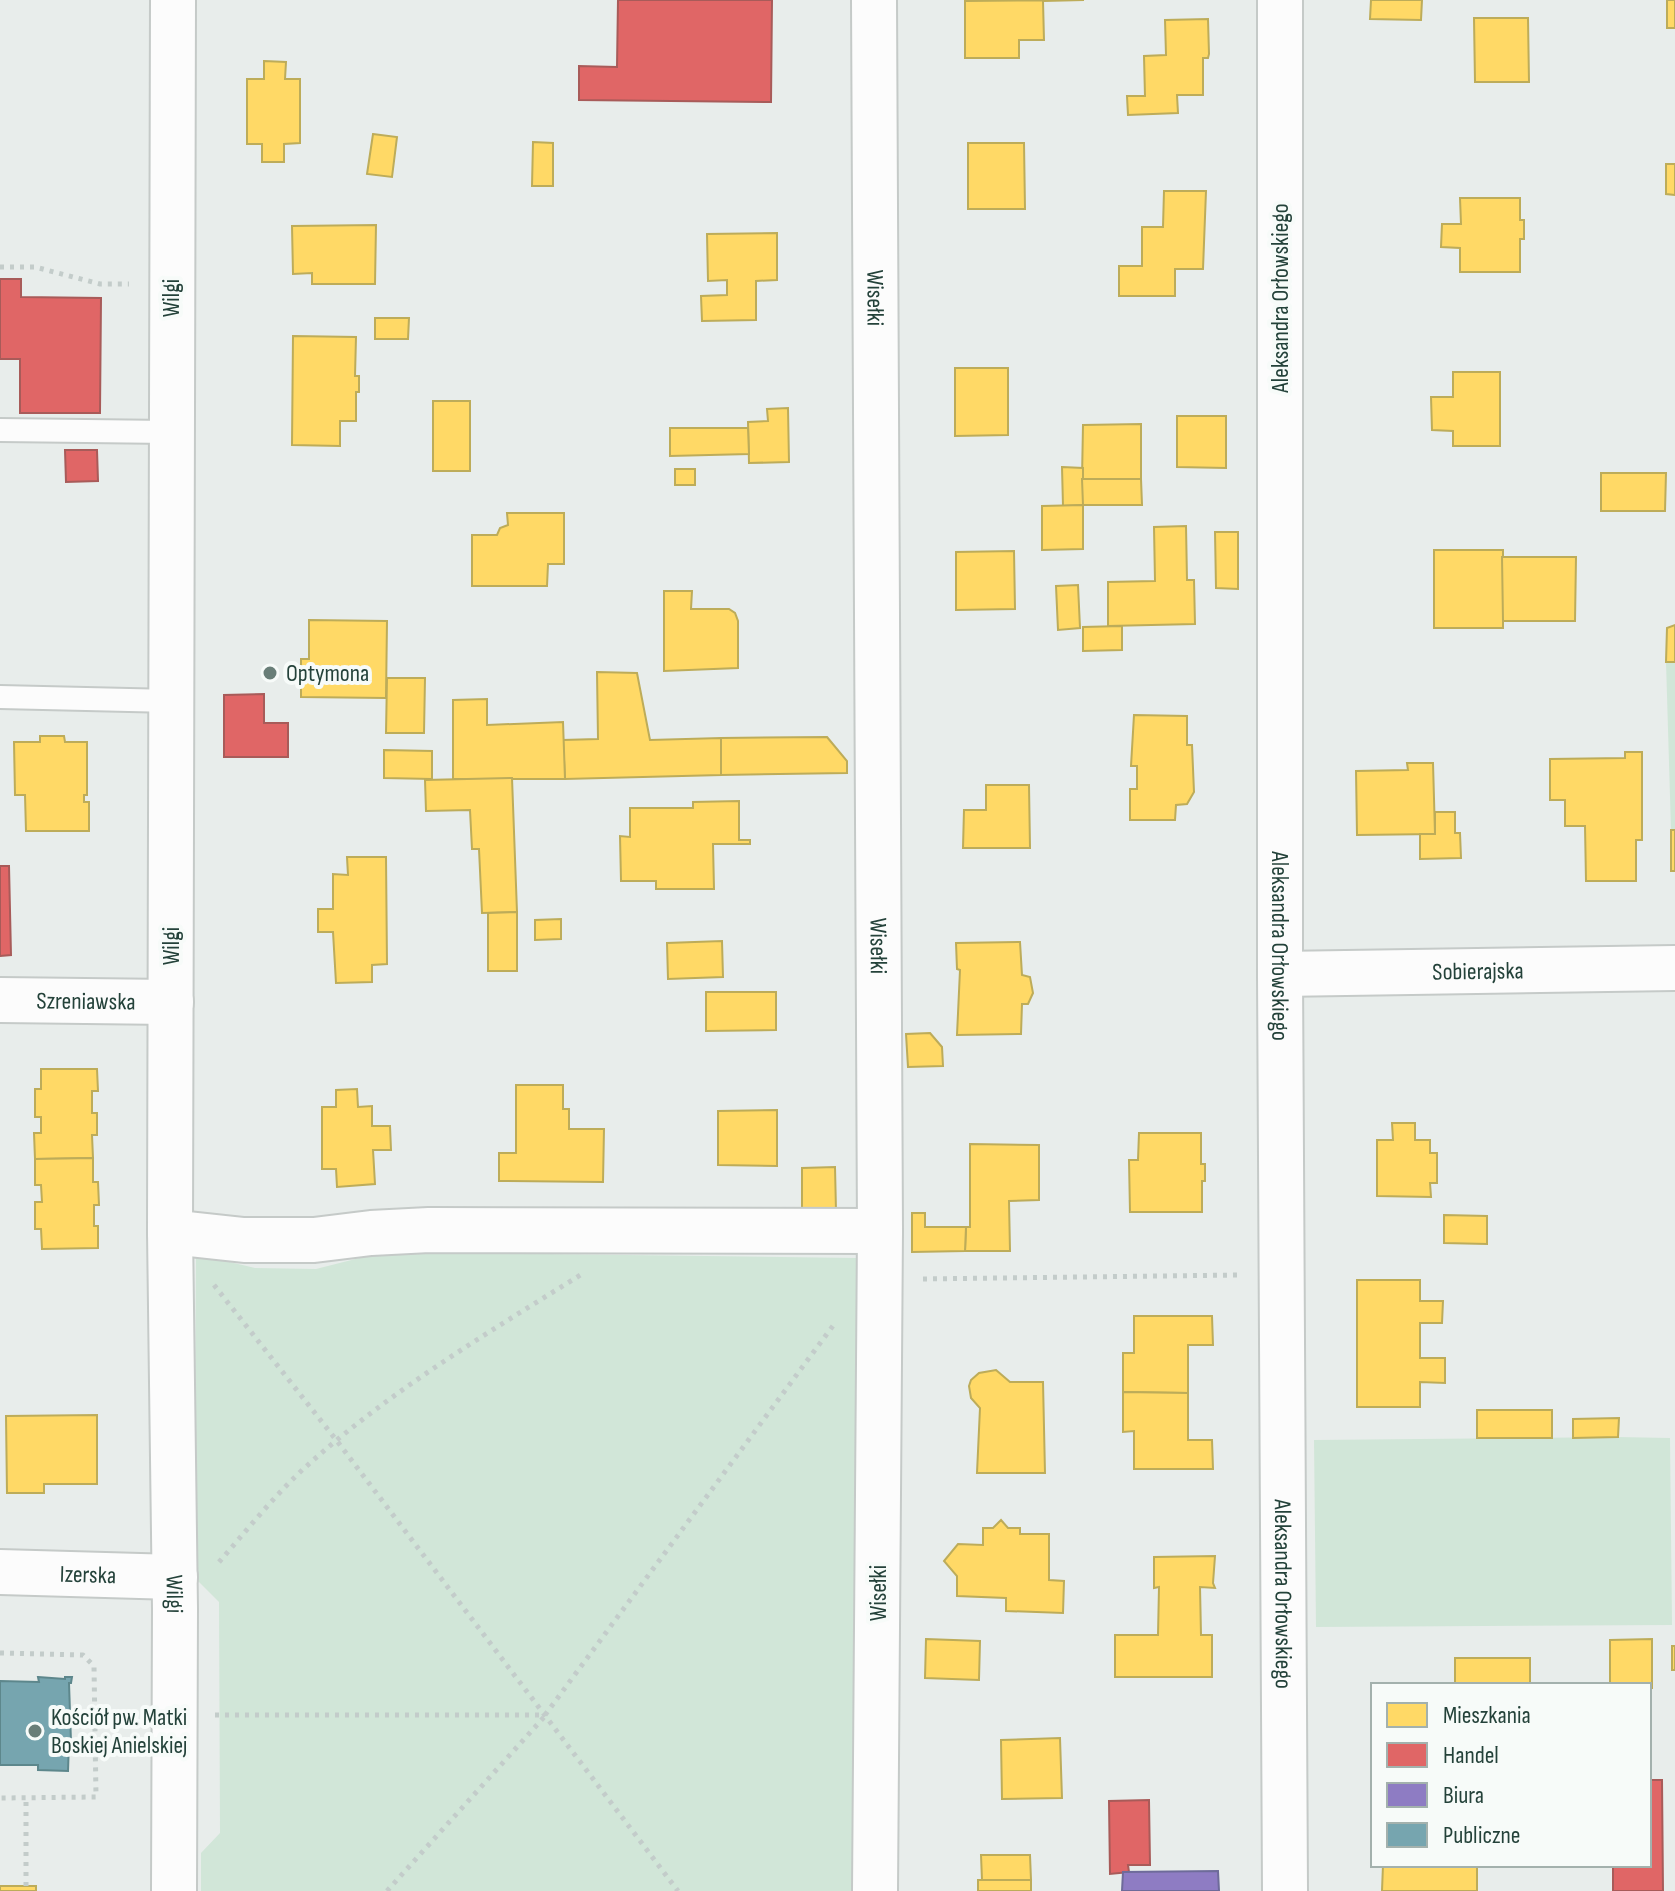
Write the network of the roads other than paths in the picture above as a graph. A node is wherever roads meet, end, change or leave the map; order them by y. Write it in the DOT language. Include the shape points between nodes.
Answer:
graph roads {
  1 [pos="173,0"];
  2 [pos="874,0"];
  3 [pos="1280,0"];
  4 [pos="0,430"];
  5 [pos="171,432"];
  6 [pos="0,697"];
  7 [pos="172,701"];
  8 [pos="1675,968"];
  9 [pos="1280,974"];
  10 [pos="0,1000"];
  11 [pos="171,1002"];
  12 [pos="880,1231"];
  13 [pos="170,1232"];
  14 [pos="0,1572"];
  15 [pos="175,1593"];
  16 [pos="174,1891"];
  17 [pos="875,1891"];
  18 [pos="1285,1891"];
  1 -- 5 [label="street, Wilgi"];
  2 -- 12 [label="street, Wisełki"];
  3 -- 9 [label="street, Aleksandra Orłowskiego"];
  4 -- 5 [label="lane"];
  5 -- 7 [label="street, Wilgi"];
  6 -- 7 [label="lane"];
  7 -- 11 [label="street, Wilgi"];
  8 -- 9 [label="street, Sobierajska"];
  9 -- 18 [label="street, Aleksandra Orłowskiego"];
  10 -- 11 [label="street, Szreniawska"];
  11 -- 13 [label="street, Wilgi"];
  12 -- 13 [label="street" via="429,1230 314,1240"];
  12 -- 17 [label="street, Wisełki"];
  13 -- 15 [label="street, Wilgi"];
  14 -- 15 [label="street, Izerska"];
  15 -- 16 [label="street, Wilgi" via="159,1720"];
}
